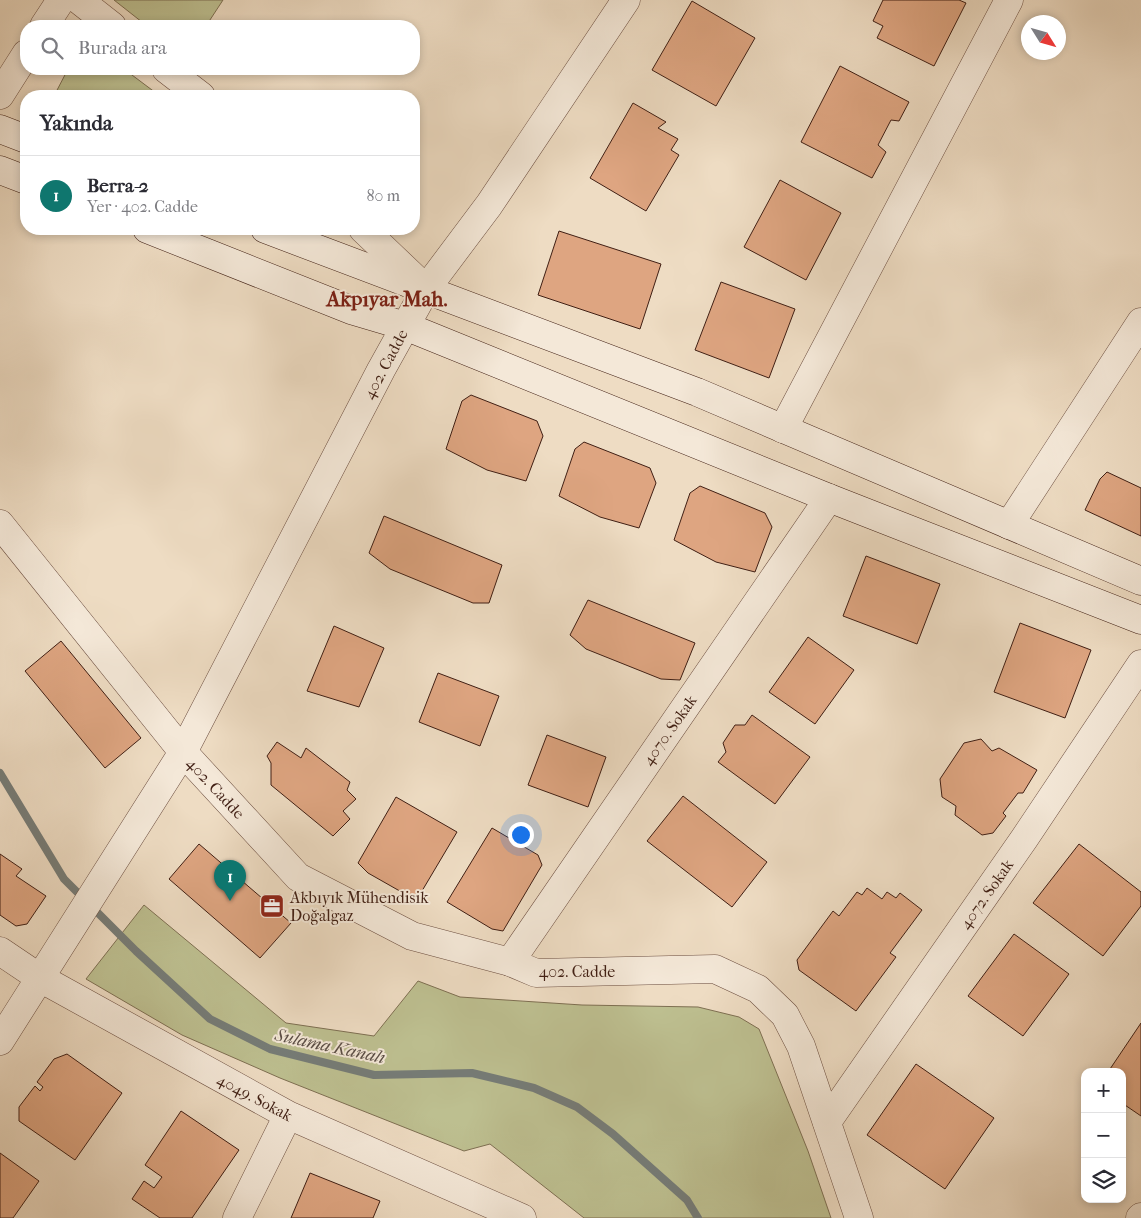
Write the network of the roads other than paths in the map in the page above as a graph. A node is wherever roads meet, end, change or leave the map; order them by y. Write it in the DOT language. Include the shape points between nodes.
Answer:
graph roads {
  1 [pos="61,0"];
  2 [pos="79,0"];
  3 [pos="626,0"];
  4 [pos="1010,0"];
  5 [pos="48,20"];
  6 [pos="104,20"];
  7 [pos="20,63"];
  8 [pos="174,75"];
  9 [pos="193,90"];
  10 [pos="0,95"];
  11 [pos="0,129"];
  12 [pos="20,137"];
  13 [pos="0,170"];
  14 [pos="20,178"];
  15 [pos="162,235"];
  16 [pos="281,235"];
  17 [pos="369,235"];
  18 [pos="426,289"];
  19 [pos="1141,322"];
  20 [pos="406,326"];
  21 [pos="783,429"];
  22 [pos="829,498"];
  23 [pos="0,524"];
  24 [pos="1009,525"];
  25 [pos="1141,581"];
  26 [pos="1141,620"];
  27 [pos="1141,664"];
  28 [pos="182,752"];
  29 [pos="0,951"];
  30 [pos="510,962"];
  31 [pos="40,978"];
  32 [pos="0,1041"];
  33 [pos="288,1115"];
  34 [pos="827,1122"];
  35 [pos="237,1218"];
  36 [pos="522,1218"];
  37 [pos="859,1218"];
  1 -- 5 [label="street"];
  2 -- 6 [label="street"];
  3 -- 18 [label="street, 402. Cadde" via="489,205"];
  4 -- 21 [label="street"];
  7 -- 10 [label="street"];
  8 -- 9 [label="street"];
  11 -- 12 [label="street"];
  13 -- 14 [label="street"];
  15 -- 20 [label="street" via="351,310"];
  16 -- 18 [label="street"];
  17 -- 18 [label="street"];
  18 -- 20 [label="street, 402. Cadde"];
  18 -- 21 [label="street" via="697,392"];
  19 -- 24 [label="street"];
  20 -- 22 [label="street"];
  20 -- 28 [label="street, 402. Cadde"];
  21 -- 24 [label="street"];
  22 -- 26 [label="street"];
  22 -- 30 [label="street, 4070. Sokak"];
  23 -- 28 [label="street, 402. Cadde"];
  24 -- 25 [label="street"];
  27 -- 34 [label="street, 4072. Sokak"];
  28 -- 30 [label="street, 402. Cadde" via="298,877 412,936"];
  28 -- 31 [label="street, 402. Cadde"];
  29 -- 31 [label="street, 4049. Sokak"];
  30 -- 34 [label="street, 402. Cadde" via="536,973 715,969 758,989 785,1015 801,1046"];
  31 -- 32 [label="street, 402. Cadde"];
  31 -- 33 [label="street, 4049. Sokak"];
  33 -- 35 [label="street"];
  33 -- 36 [label="street, 4049. Sokak"];
  34 -- 37 [label="street, 402. Cadde"];
}
